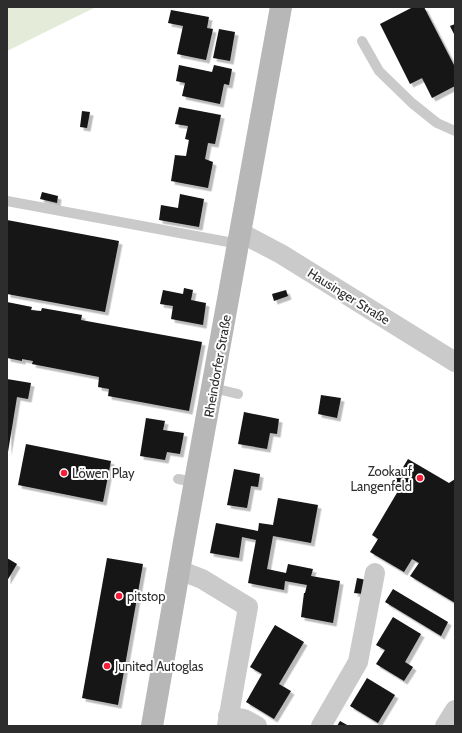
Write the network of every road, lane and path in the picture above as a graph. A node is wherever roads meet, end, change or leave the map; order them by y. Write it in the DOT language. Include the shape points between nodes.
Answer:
graph roads {
  1 [pos="281,7"];
  2 [pos="362,41"];
  3 [pos="455,131"];
  4 [pos="7,201"];
  5 [pos="240,239"];
  6 [pos="455,362"];
  7 [pos="212,388"];
  8 [pos="238,394"];
  9 [pos="179,570"];
  10 [pos="375,573"];
  11 [pos="455,710"];
  12 [pos="228,721"];
  13 [pos="152,726"];
  14 [pos="257,726"];
  15 [pos="321,726"];
  16 [pos="445,726"];
  1 -- 5 [label="main road, Rheindorfer Straße"];
  2 -- 3 [label="lane" via="379,71 437,123"];
  4 -- 5 [label="lane"];
  5 -- 6 [label="street, Hausinger Straße" via="281,254"];
  5 -- 7 [label="main road, Rheindorfer Straße"];
  7 -- 8 [label="lane"];
  7 -- 9 [label="main road, Rheindorfer Straße" via="187,481"];
  9 -- 12 [label="street" via="202,579 248,607"];
  9 -- 13 [label="main road, Rheindorfer Straße"];
  10 -- 15 [label="street" via="358,662"];
  11 -- 16 [label="street"];
  12 -- 14 [label="street" via="244,719"];
}
